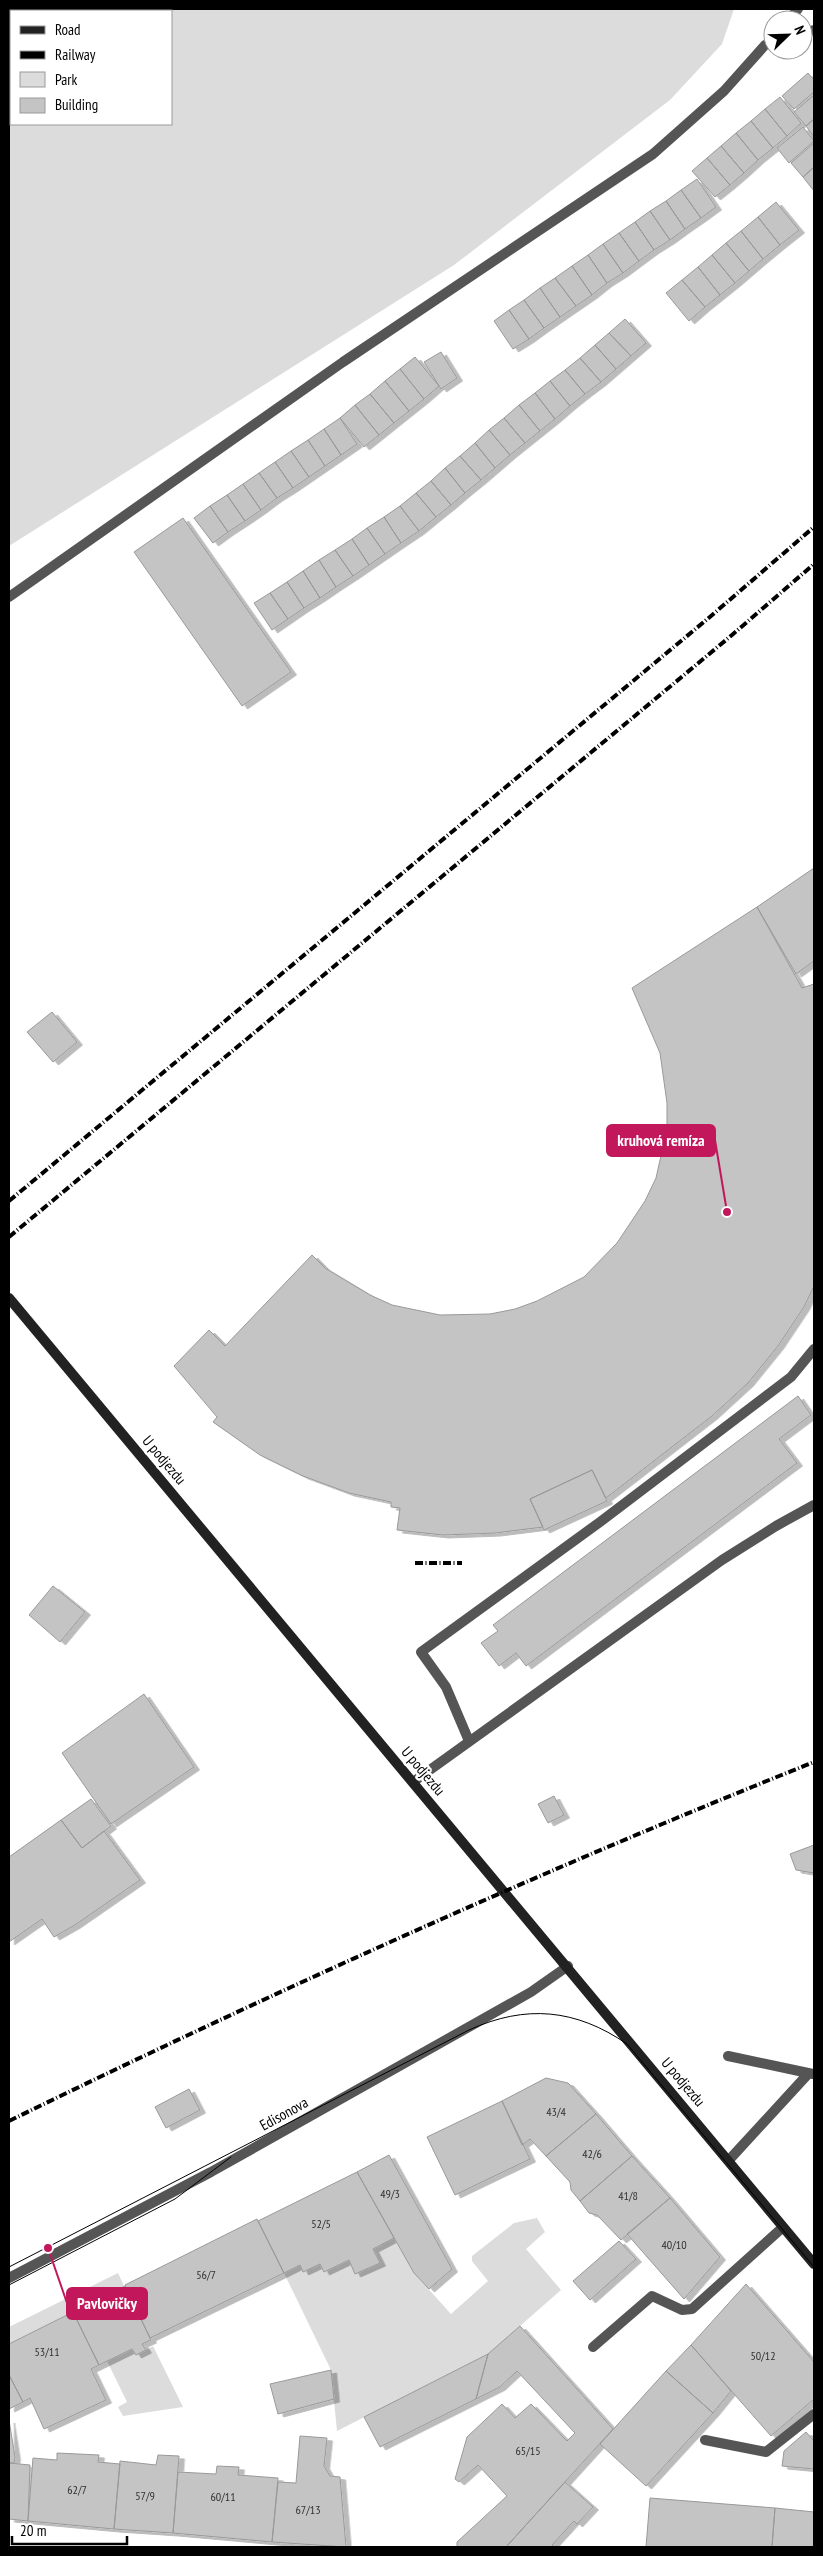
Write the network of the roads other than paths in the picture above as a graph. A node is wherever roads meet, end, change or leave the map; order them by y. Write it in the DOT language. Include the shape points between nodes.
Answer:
graph roads {
  1 [pos="763,50"];
  2 [pos="9,597"];
  3 [pos="9,1298"];
  4 [pos="814,1349"];
  5 [pos="814,1505"];
  6 [pos="469,1741"];
  7 [pos="413,1782"];
  8 [pos="568,1966"];
  9 [pos="728,2056"];
  10 [pos="811,2074"];
  11 [pos="728,2160"];
  12 [pos="782,2228"];
  13 [pos="814,2264"];
  14 [pos="9,2278"];
  15 [pos="593,2347"];
  16 [pos="814,2414"];
  17 [pos="705,2440"];
  1 -- 2 [label="street" via="724,91 653,154 343,362"];
  3 -- 7 [label="main road, U podjezdu"];
  4 -- 6 [label="street" via="791,1377 421,1652 446,1686"];
  5 -- 6 [label="street" via="722,1560"];
  6 -- 7 [label="street"];
  7 -- 8 [label="main road, U podjezdu"];
  8 -- 11 [label="main road, U podjezdu"];
  8 -- 14 [label="street, Edisonova" via="531,1992 211,2172"];
  9 -- 10 [label="street"];
  10 -- 11 [label="street"];
  11 -- 12 [label="main road, U podjezdu"];
  12 -- 13 [label="main road, U podjezdu"];
  12 -- 15 [label="street" via="692,2309 682,2310 652,2296"];
  16 -- 17 [label="street" via="766,2452"];
}
